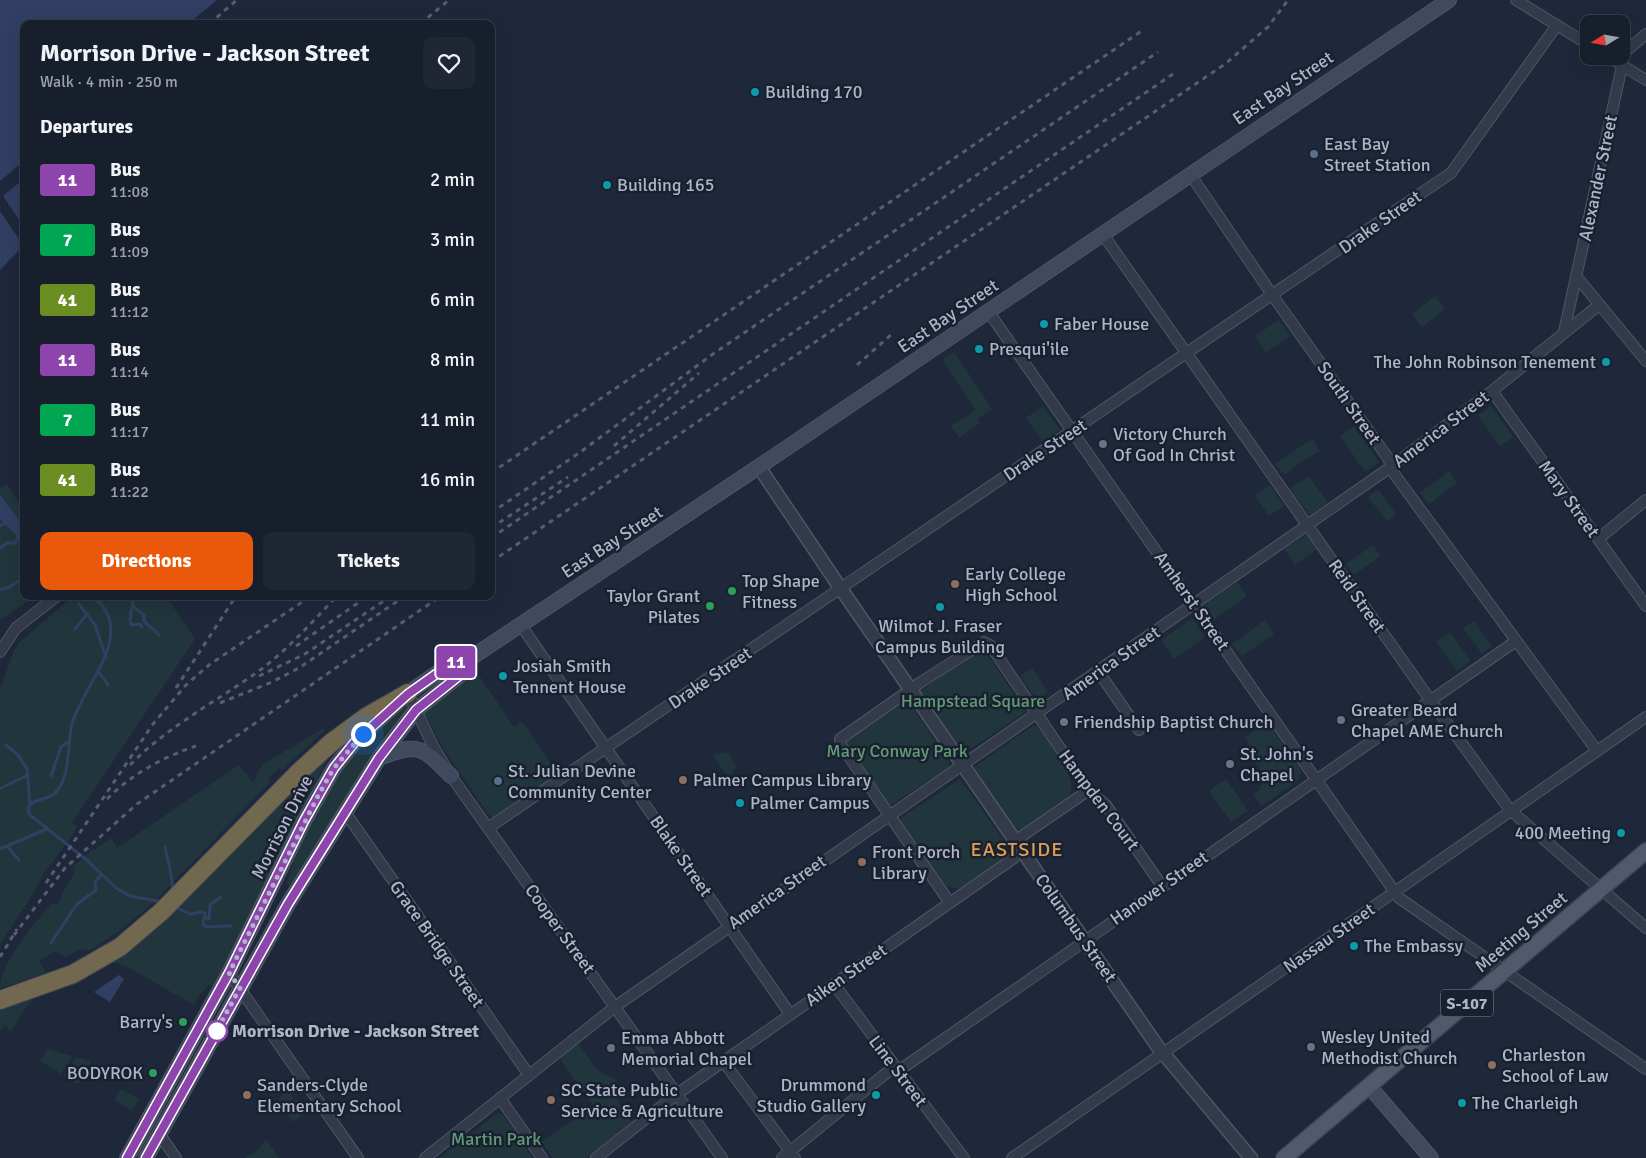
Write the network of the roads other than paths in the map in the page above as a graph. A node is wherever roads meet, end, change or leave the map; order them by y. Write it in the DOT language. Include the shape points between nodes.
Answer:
graph roads {
  1 [pos="1449,0"];
  2 [pos="1516,0"];
  3 [pos="1558,26"];
  4 [pos="1646,34"];
  5 [pos="1580,39"];
  6 [pos="1623,66"];
  7 [pos="1646,80"];
  8 [pos="1190,174"];
  9 [pos="1102,233"];
  10 [pos="1576,276"];
  11 [pos="1273,296"];
  12 [pos="1599,305"];
  13 [pos="988,311"];
  14 [pos="1564,332"];
  15 [pos="1187,354"];
  16 [pos="1646,361"];
  17 [pos="1492,392"];
  18 [pos="1072,432"];
  19 [pos="1391,466"];
  20 [pos="759,467"];
  21 [pos="1646,500"];
  22 [pos="1307,526"];
  23 [pos="1598,539"];
  24 [pos="841,589"];
  25 [pos="53,600"];
  26 [pos="1194,605"];
  27 [pos="1646,606"];
  28 [pos="520,624"];
  29 [pos="1516,641"];
  30 [pos="0,652"];
  31 [pos="466,661"];
  32 [pos="1098,671"];
  33 [pos="911,689"];
  34 [pos="408,694"];
  35 [pos="1430,700"];
  36 [pos="416,710"];
  37 [pos="1037,714"];
  38 [pos="1646,716"];
  39 [pos="1139,730"];
  40 [pos="606,749"];
  41 [pos="1597,751"];
  42 [pos="379,758"];
  43 [pos="962,765"];
  44 [pos="451,776"];
  45 [pos="1316,778"];
  46 [pos="1089,790"];
  47 [pos="1510,810"];
  48 [pos="345,812"];
  49 [pos="889,815"];
  50 [pos="488,828"];
  51 [pos="1018,846"];
  52 [pos="1646,851"];
  53 [pos="1162,886"];
  54 [pos="1600,889"];
  55 [pos="1395,892"];
  56 [pos="950,903"];
  57 [pos="729,925"];
  58 [pos="1646,928"];
  59 [pos="1084,941"];
  60 [pos="1504,972"];
  61 [pos="229,973"];
  62 [pos="834,984"];
  63 [pos="240,988"];
  64 [pos="0,1000"];
  65 [pos="616,1006"];
  66 [pos="790,1014"];
  67 [pos="1162,1053"];
  68 [pos="723,1061"];
  69 [pos="896,1069"];
  70 [pos="1646,1069"];
  71 [pos="529,1075"];
  72 [pos="1369,1086"];
  73 [pos="677,1094"];
  74 [pos="500,1098"];
  75 [pos="160,1135"];
  76 [pos="789,1156"];
  77 [pos="127,1158"];
  78 [pos="146,1158"];
  79 [pos="176,1158"];
  80 [pos="358,1158"];
  81 [pos="425,1158"];
  82 [pos="542,1158"];
  83 [pos="596,1158"];
  84 [pos="722,1158"];
  85 [pos="964,1158"];
  86 [pos="1012,1158"];
  87 [pos="1251,1158"];
  88 [pos="1284,1158"];
  89 [pos="1431,1158"];
  1 -- 8 [label="main road, East Bay Street"];
  2 -- 3 [label="street"];
  3 -- 5 [label="street"];
  3 -- 11 [label="street, Drake Street" via="1451,173"];
  4 -- 6 [label="street, Alexander Street" via="1628,47"];
  6 -- 7 [label="street"];
  6 -- 10 [label="street, Alexander Street"];
  8 -- 9 [label="main road, East Bay Street"];
  8 -- 11 [label="street, South Street"];
  9 -- 13 [label="main road, East Bay Street"];
  9 -- 15 [label="street, Reid Street"];
  10 -- 12 [label="street"];
  10 -- 14 [label="street, Alexander Street"];
  11 -- 15 [label="street, Drake Street"];
  11 -- 19 [label="street, South Street"];
  12 -- 14 [label="street, America Street"];
  12 -- 16 [label="street"];
  13 -- 18 [label="street, Amherst Street"];
  13 -- 20 [label="main road, East Bay Street"];
  14 -- 17 [label="street, America Street"];
  15 -- 18 [label="street, Drake Street"];
  15 -- 22 [label="street, Reid Street"];
  17 -- 19 [label="street, America Street"];
  17 -- 23 [label="street, Mary Street"];
  18 -- 24 [label="street, Drake Street"];
  18 -- 26 [label="street, Amherst Street"];
  19 -- 22 [label="street, America Street"];
  19 -- 29 [label="street, South Street"];
  20 -- 24 [label="street, Columbus Street"];
  20 -- 28 [label="main road, East Bay Street"];
  21 -- 23 [label="street"];
  22 -- 26 [label="street, America Street"];
  22 -- 35 [label="street, Reid Street"];
  23 -- 27 [label="street, Mary Street"];
  24 -- 33 [label="street, Columbus Street"];
  24 -- 40 [label="street, Drake Street"];
  25 -- 30 [label="street" via="16,628"];
  26 -- 32 [label="street, America Street"];
  26 -- 45 [label="street, Amherst Street"];
  28 -- 31 [label="main road, East Bay Street"];
  28 -- 40 [label="street, Blake Street"];
  29 -- 35 [label="street, Hanover Street"];
  29 -- 41 [label="street, South Street"];
  31 -- 34 [label="main road, Morrison Drive" via="453,662"];
  31 -- 36 [label="main road" via="460,675"];
  32 -- 37 [label="street, America Street"];
  32 -- 39 [label="street"];
  33 -- 37 [label="street, Hampden Court" via="984,642 990,645"];
  33 -- 43 [label="street, Columbus Street"];
  33 -- 49 [label="street" via="840,739"];
  34 -- 36 [label="street, Cooper Street"];
  34 -- 61 [label="main road, Morrison Drive" via="354,743 334,768 304,821"];
  34 -- 64 [label="highway" via="366,716 332,742 161,912 120,947 73,974"];
  35 -- 45 [label="street, Hanover Street"];
  35 -- 47 [label="street, Reid Street"];
  36 -- 42 [label="main road"];
  36 -- 44 [label="street, Cooper Street"];
  37 -- 43 [label="street, America Street"];
  37 -- 46 [label="street, Hampden Court"];
  38 -- 41 [label="street, Nassau Street"];
  40 -- 50 [label="street, Drake Street"];
  40 -- 57 [label="street, Blake Street"];
  41 -- 47 [label="street, Nassau Street"];
  42 -- 44 [label="main road" via="406,748 421,750"];
  42 -- 48 [label="main road"];
  43 -- 49 [label="street, America Street"];
  43 -- 51 [label="street, Columbus Street"];
  44 -- 50 [label="street, Cooper Street"];
  45 -- 53 [label="street, Hanover Street"];
  45 -- 55 [label="street, Amherst Street"];
  46 -- 51 [label="street, Aiken Street" via="1022,836"];
  46 -- 53 [label="street, Hampden Court" via="1106,805"];
  47 -- 54 [label="street, Reid Street"];
  47 -- 55 [label="street, Nassau Street"];
  48 -- 63 [label="main road"];
  48 -- 71 [label="street, Grace Bridge Street"];
  49 -- 56 [label="street"];
  49 -- 57 [label="street, America Street"];
  50 -- 65 [label="street, Cooper Street"];
  51 -- 56 [label="street, Aiken Street" via="1014,858"];
  51 -- 59 [label="street, Columbus Street"];
  52 -- 54 [label="main road, Meeting Street / S-107"];
  53 -- 59 [label="street, Hanover Street"];
  54 -- 58 [label="street, Reid Street"];
  54 -- 60 [label="main road, Meeting Street / S-107"];
  55 -- 60 [label="street, Amherst Street"];
  55 -- 67 [label="street, Nassau Street"];
  56 -- 62 [label="street, Aiken Street"];
  57 -- 65 [label="street, America Street"];
  57 -- 66 [label="street, Blake Street"];
  59 -- 67 [label="street, Columbus Street"];
  59 -- 69 [label="street, Hanover Street" via="904,1067"];
  60 -- 70 [label="street, Amherst Street"];
  60 -- 72 [label="main road, Meeting Street / S-107"];
  61 -- 63 [label="street"];
  61 -- 77 [label="main road, Morrison Drive"];
  62 -- 66 [label="street, Aiken Street"];
  62 -- 69 [label="street, Line Street"];
  63 -- 75 [label="main road"];
  63 -- 80 [label="street"];
  65 -- 71 [label="street, America Street"];
  65 -- 73 [label="street, Cooper Street"];
  66 -- 68 [label="street, Aiken Street"];
  67 -- 86 [label="street, Nassau Street"];
  67 -- 87 [label="street, Columbus Street"];
  68 -- 73 [label="street, Aiken Street"];
  68 -- 76 [label="street"];
  69 -- 76 [label="street, Hanover Street" via="890,1070"];
  69 -- 85 [label="street, Line Street"];
  71 -- 74 [label="street, America Street"];
  72 -- 88 [label="main road, Meeting Street / S-107"];
  72 -- 89 [label="main road"];
  73 -- 83 [label="street, Aiken Street"];
  73 -- 84 [label="street, Cooper Street"];
  74 -- 81 [label="street, America Street"];
  74 -- 82 [label="street"];
  75 -- 78 [label="main road"];
  75 -- 79 [label="street"];
}
